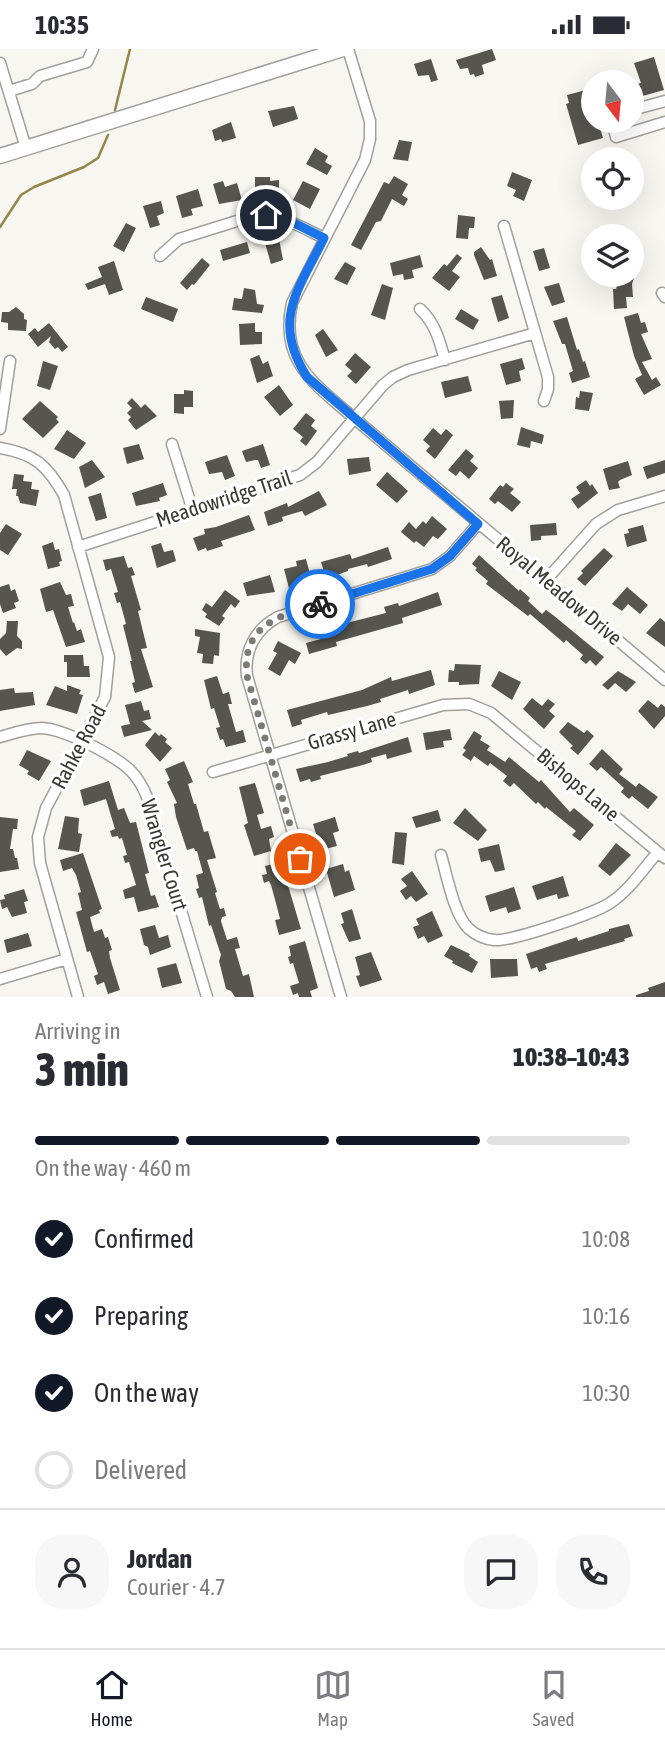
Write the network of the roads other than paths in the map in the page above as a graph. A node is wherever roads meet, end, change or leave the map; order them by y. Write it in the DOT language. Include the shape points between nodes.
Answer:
graph roads {
  1 [pos="93,49"];
  2 [pos="346,49"];
  3 [pos="312,53"];
  4 [pos="0,63"];
  5 [pos="9,91"];
  6 [pos="665,101"];
  7 [pos="644,107"];
  8 [pos="665,122"];
  9 [pos="644,128"];
  10 [pos="615,133"];
  11 [pos="629,133"];
  12 [pos="26,148"];
  13 [pos="0,156"];
  14 [pos="504,226"];
  15 [pos="324,238"];
  16 [pos="160,255"];
  17 [pos="420,309"];
  18 [pos="535,333"];
  19 [pos="445,360"];
  20 [pos="10,361"];
  21 [pos="544,401"];
  22 [pos="355,419"];
  23 [pos="0,429"];
  24 [pos="172,444"];
  25 [pos="0,448"];
  26 [pos="665,496"];
  27 [pos="193,511"];
  28 [pos="478,524"];
  29 [pos="78,547"];
  30 [pos="546,579"];
  31 [pos="665,680"];
  32 [pos="491,713"];
  33 [pos="0,737"];
  34 [pos="83,742"];
  35 [pos="270,755"];
  36 [pos="213,772"];
  37 [pos="441,855"];
  38 [pos="661,855"];
  39 [pos="67,959"];
  40 [pos="0,979"];
  41 [pos="78,997"];
  42 [pos="207,997"];
  43 [pos="341,997"];
  1 -- 5 [label="street" via="87,62"];
  2 -- 3 [label="main road"];
  2 -- 15 [label="street, Royal Meadow Drive" via="370,121 370,139 365,160"];
  3 -- 12 [label="main road"];
  4 -- 5 [label="street"];
  5 -- 12 [label="street"];
  6 -- 7 [label="street"];
  8 -- 9 [label="street"];
  10 -- 11 [label="street" via="616,137"];
  12 -- 13 [label="main road"];
  14 -- 18 [label="street"];
  15 -- 16 [label="street" via="286,219 253,216 179,239"];
  15 -- 22 [label="street, Royal Meadow Drive" via="292,303 289,340 307,377"];
  17 -- 19 [label="street" via="436,330"];
  18 -- 19 [label="street, Meadowridge Trail"];
  18 -- 21 [label="street" via="548,377"];
  19 -- 22 [label="street, Meadowridge Trail" via="393,377"];
  20 -- 23 [label="street"];
  22 -- 27 [label="street, Meadowridge Trail" via="300,475"];
  22 -- 28 [label="street, Royal Meadow Drive"];
  24 -- 27 [label="street"];
  25 -- 29 [label="street, Rahke Road" via="29,455 51,473 64,495"];
  26 -- 30 [label="street" via="618,510 596,524"];
  27 -- 29 [label="street, Meadowridge Trail"];
  28 -- 30 [label="street, Royal Meadow Drive"];
  28 -- 35 [label="street" via="432,569 278,617 263,626 247,655 247,676"];
  29 -- 34 [label="street, Rahke Road" via="109,657 105,697"];
  30 -- 31 [label="street, Royal Meadow Drive"];
  32 -- 35 [label="street, Grassy Lane" via="468,704 443,705"];
  32 -- 38 [label="street, Bishops Lane"];
  33 -- 34 [label="street, Wrangler Court" via="42,728"];
  34 -- 39 [label="street, Rahke Road" via="46,808 38,837 40,863"];
  34 -- 42 [label="street, Wrangler Court" via="125,766 142,786"];
  35 -- 36 [label="street, Grassy Lane"];
  35 -- 43 [label="street"];
  37 -- 38 [label="street" via="458,913 478,936 495,940 610,903"];
  39 -- 40 [label="street"];
  39 -- 41 [label="street, Rahke Road"];
}
